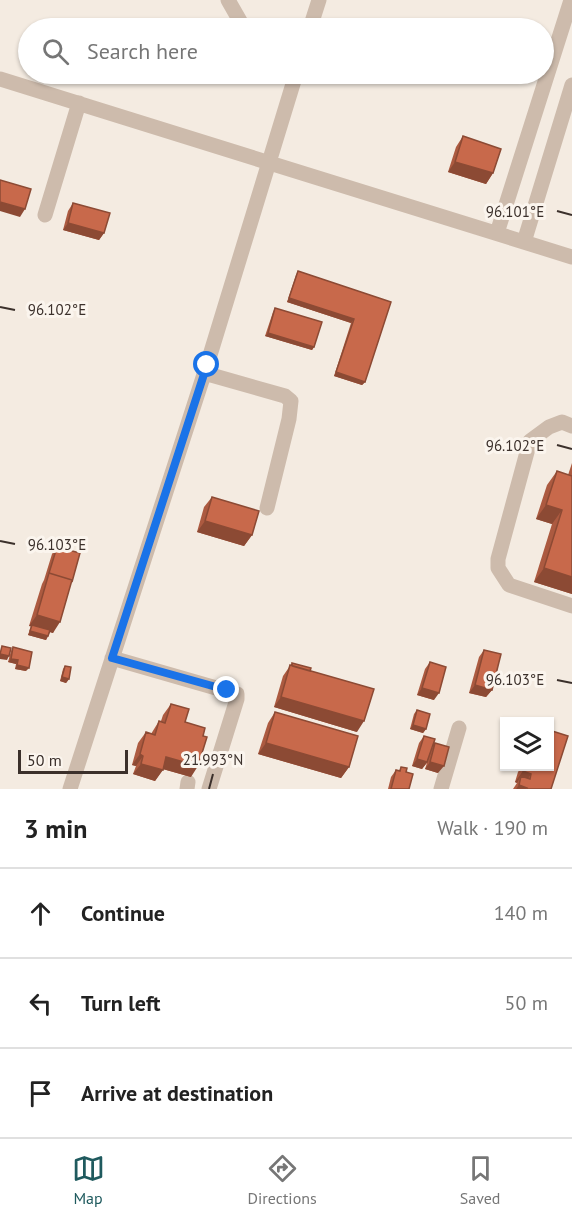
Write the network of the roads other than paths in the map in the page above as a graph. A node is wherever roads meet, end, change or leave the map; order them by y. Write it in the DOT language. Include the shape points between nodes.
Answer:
graph roads {
  1 [pos="228,0"];
  2 [pos="319,0"];
  3 [pos="571,0"];
  4 [pos="238,18"];
  5 [pos="313,18"];
  6 [pos="554,54"];
  7 [pos="0,78"];
  8 [pos="18,84"];
  9 [pos="19,84"];
  10 [pos="293,84"];
  11 [pos="544,84"];
  12 [pos="572,85"];
  13 [pos="79,103"];
  14 [pos="268,162"];
  15 [pos="514,180"];
  16 [pos="541,187"];
  17 [pos="45,215"];
  18 [pos="496,233"];
  19 [pos="524,242"];
  20 [pos="572,257"];
  21 [pos="204,373"];
  22 [pos="572,426"];
  23 [pos="267,508"];
  24 [pos="572,606"];
  25 [pos="112,658"];
  26 [pos="459,728"];
  27 [pos="70,789"];
  28 [pos="209,789"];
  29 [pos="441,789"];
  1 -- 4 [label="street"];
  2 -- 5 [label="street"];
  3 -- 6 [label="street"];
  7 -- 8 [label="street"];
  9 -- 13 [label="street"];
  10 -- 14 [label="street"];
  11 -- 15 [label="street"];
  12 -- 16 [label="street"];
  13 -- 14 [label="street"];
  13 -- 17 [label="street"];
  14 -- 18 [label="street"];
  14 -- 21 [label="street"];
  15 -- 16 [label="street"];
  15 -- 18 [label="street"];
  16 -- 19 [label="street"];
  18 -- 19 [label="street"];
  19 -- 20 [label="street"];
  21 -- 23 [label="street" via="291,401"];
  21 -- 25 [label="street"];
  22 -- 24 [label="street" via="562,422 530,441 498,559 498,568 509,585"];
  25 -- 27 [label="street"];
  25 -- 28 [label="street" via="237,694"];
  26 -- 29 [label="street"];
}
